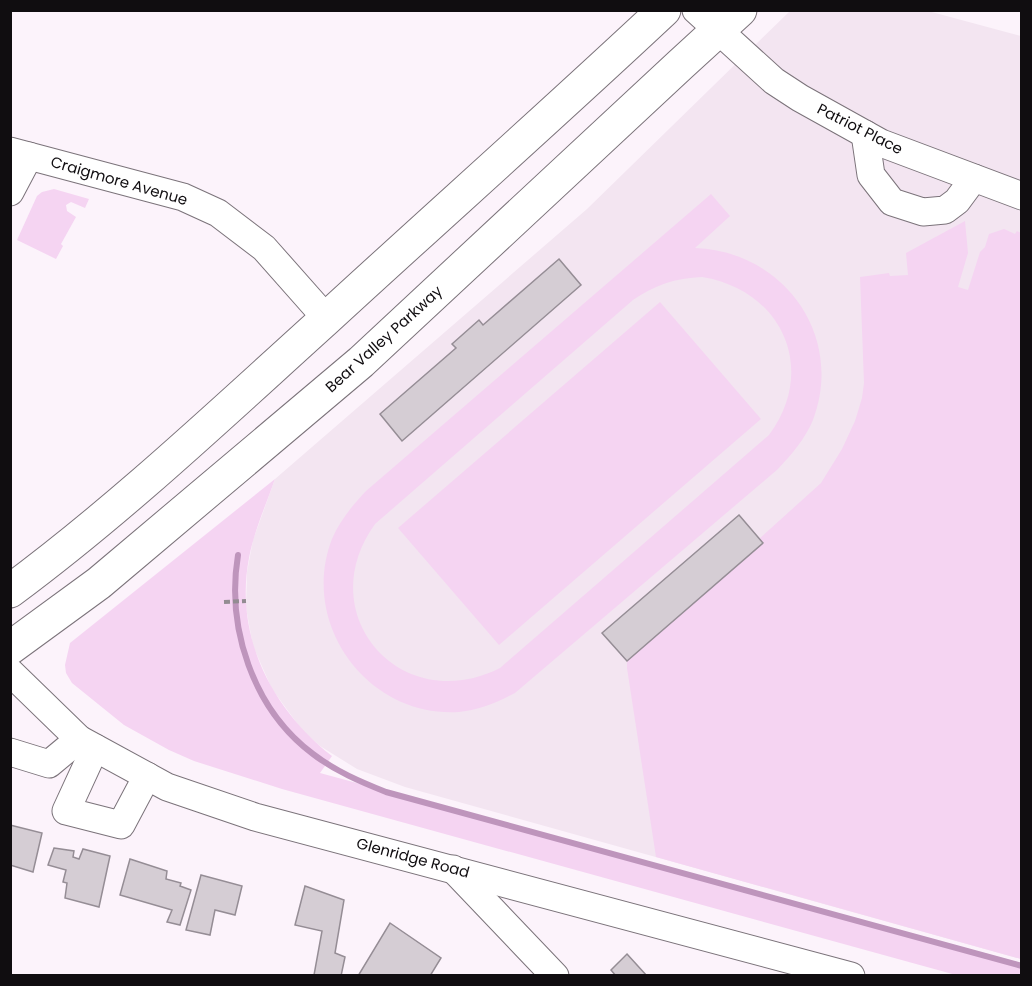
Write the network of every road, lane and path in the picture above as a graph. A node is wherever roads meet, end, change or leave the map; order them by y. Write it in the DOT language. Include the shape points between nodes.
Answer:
graph roads {
  1 [pos="664,10"];
  2 [pos="718,17"];
  3 [pos="865,134"];
  4 [pos="20,154"];
  5 [pos="974,177"];
  6 [pos="10,192"];
  7 [pos="1022,196"];
  8 [pos="326,318"];
  9 [pos="10,591"];
  10 [pos="224,602"];
  11 [pos="246,602"];
  12 [pos="10,648"];
  13 [pos="10,672"];
  14 [pos="87,743"];
  15 [pos="10,752"];
  16 [pos="147,776"];
  17 [pos="453,868"];
  18 [pos="555,975"];
  19 [pos="851,975"];
  1 -- 8 [label="main road"];
  2 -- 3 [label="street, Patriot Place" via="774,81"];
  2 -- 12 [label="main road, Bear Valley Parkway" via="361,362 99,583"];
  3 -- 5 [label="street, Patriot Place"];
  3 -- 5 [label="street" via="871,175 892,202 922,212 945,210 957,201"];
  4 -- 6 [label="street"];
  4 -- 8 [label="street, Craigmore Avenue" via="183,197 218,213 264,248"];
  5 -- 7 [label="street, Patriot Place"];
  8 -- 9 [label="main road" via="215,420"];
  10 -- 11 [label="path"];
  13 -- 14 [label="street, Glenridge Road"];
  14 -- 15 [label="street" via="49,764"];
  14 -- 16 [label="street, Glenridge Road"];
  14 -- 16 [label="street" via="66,811 121,825"];
  16 -- 17 [label="street, Glenridge Road" via="167,788 255,817"];
  17 -- 18 [label="street"];
  17 -- 19 [label="street, Glenridge Road"];
}
